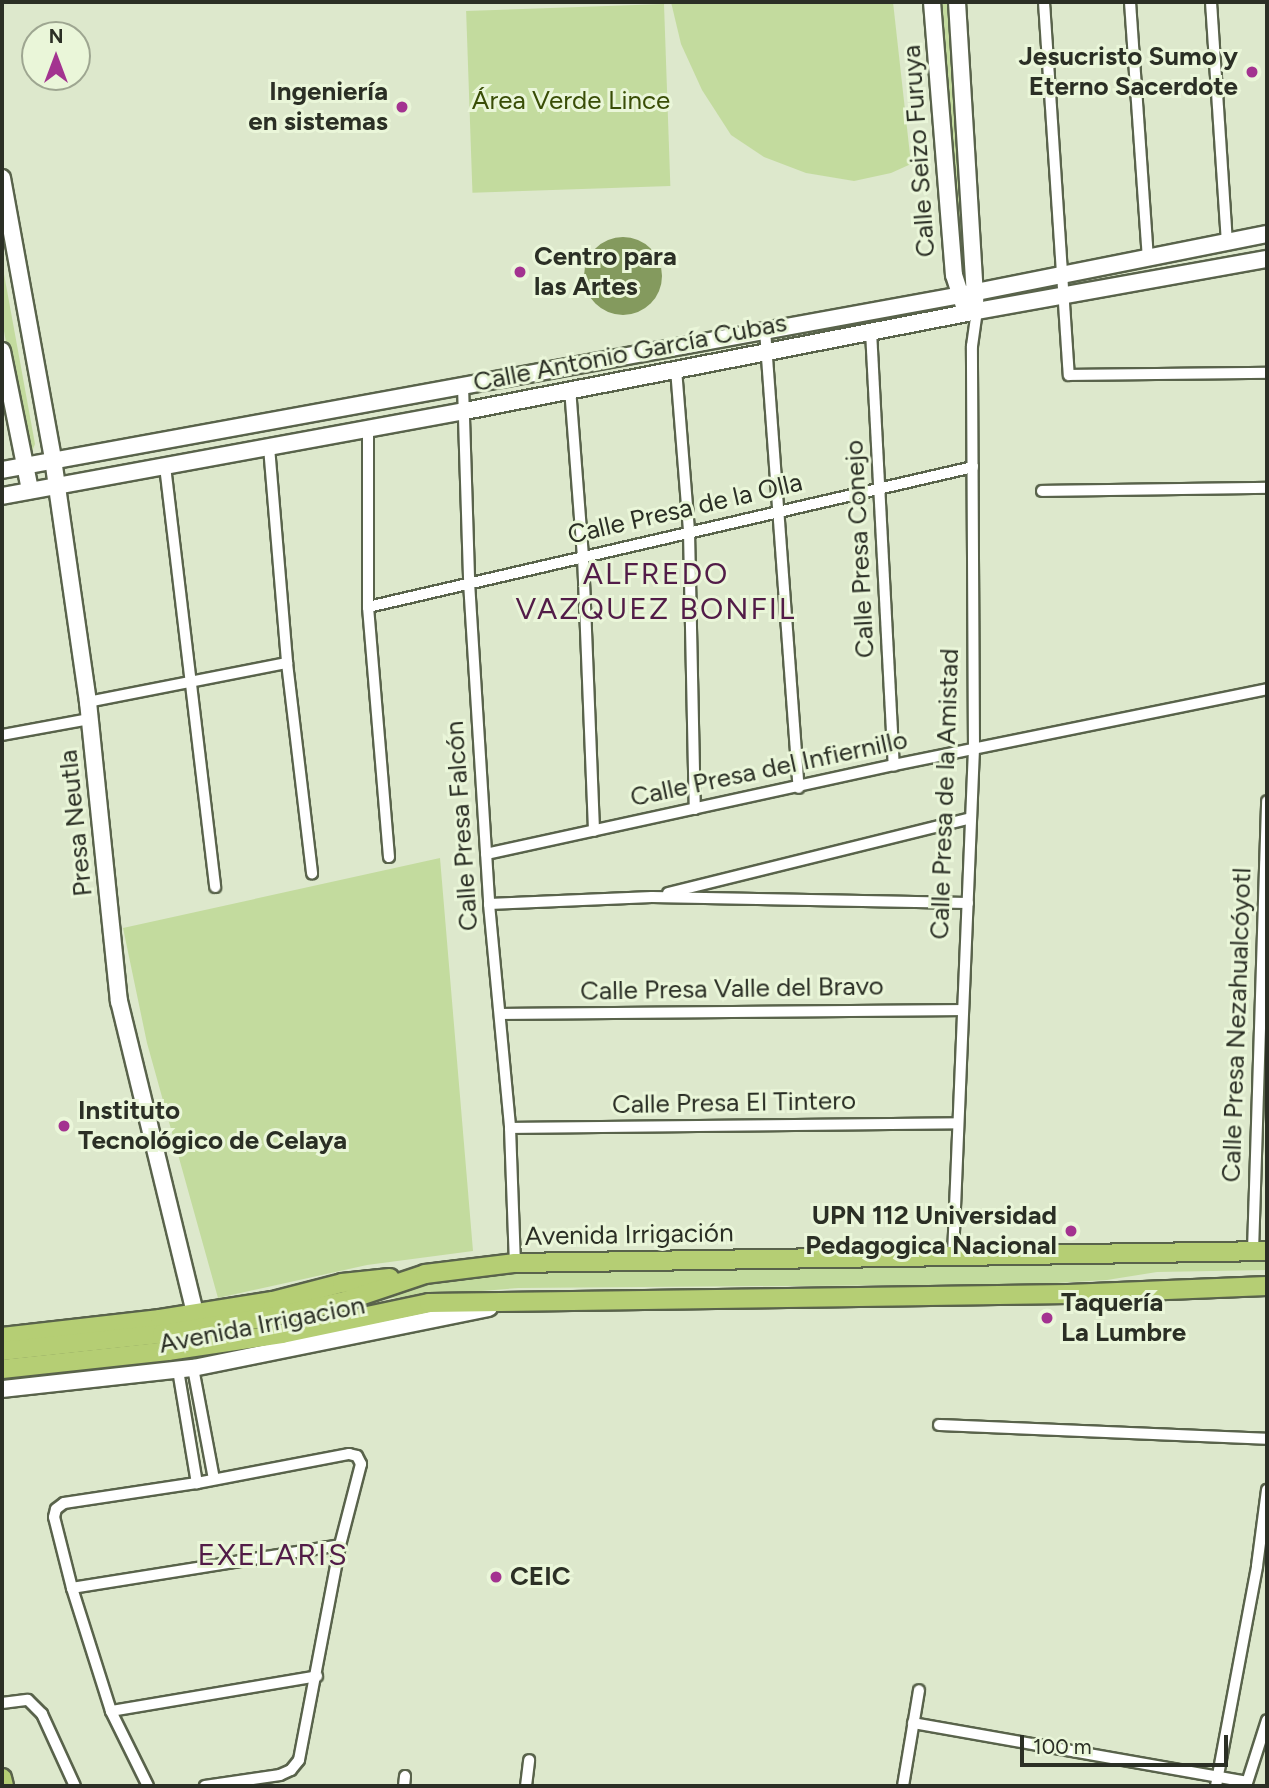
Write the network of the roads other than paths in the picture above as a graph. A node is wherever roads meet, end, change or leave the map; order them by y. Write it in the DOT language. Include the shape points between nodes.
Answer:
graph roads {
  1 [pos="932,2"];
  2 [pos="957,2"];
  3 [pos="1044,2"];
  4 [pos="1130,2"];
  5 [pos="1211,2"];
  6 [pos="2,178"];
  7 [pos="1267,234"];
  8 [pos="1227,243"];
  9 [pos="1148,259"];
  10 [pos="1267,259"];
  11 [pos="1062,275"];
  12 [pos="967,293"];
  13 [pos="1064,296"];
  14 [pos="972,312"];
  15 [pos="765,330"];
  16 [pos="871,331"];
  17 [pos="2,351"];
  18 [pos="767,351"];
  19 [pos="1267,365"];
  20 [pos="676,369"];
  21 [pos="1247,372"];
  22 [pos="1267,373"];
  23 [pos="463,386"];
  24 [pos="570,388"];
  25 [pos="465,411"];
  26 [pos="368,427"];
  27 [pos="269,447"];
  28 [pos="53,459"];
  29 [pos="25,466"];
  30 [pos="165,466"];
  31 [pos="973,467"];
  32 [pos="2,470"];
  33 [pos="57,486"];
  34 [pos="880,487"];
  35 [pos="1267,488"];
  36 [pos="30,490"];
  37 [pos="1042,491"];
  38 [pos="2,496"];
  39 [pos="779,510"];
  40 [pos="689,532"];
  41 [pos="583,556"];
  42 [pos="469,582"];
  43 [pos="368,607"];
  44 [pos="287,663"];
  45 [pos="191,683"];
  46 [pos="1267,689"];
  47 [pos="88,702"];
  48 [pos="89,719"];
  49 [pos="2,735"];
  50 [pos="974,748"];
  51 [pos="894,765"];
  52 [pos="799,788"];
  53 [pos="1267,801"];
  54 [pos="695,809"];
  55 [pos="971,818"];
  56 [pos="594,831"];
  57 [pos="486,854"];
  58 [pos="389,857"];
  59 [pos="1266,863"];
  60 [pos="312,874"];
  61 [pos="215,887"];
  62 [pos="652,897"];
  63 [pos="968,903"];
  64 [pos="489,904"];
  65 [pos="1264,980"];
  66 [pos="963,1010"];
  67 [pos="500,1014"];
  68 [pos="1262,1107"];
  69 [pos="958,1123"];
  70 [pos="510,1128"];
  71 [pos="1260,1251"];
  72 [pos="953,1256"];
  73 [pos="515,1263"];
  74 [pos="425,1273"];
  75 [pos="1267,1286"];
  76 [pos="530,1301"];
  77 [pos="195,1313"];
  78 [pos="2,1337"];
  79 [pos="2,1352"];
  80 [pos="2,1369"];
  81 [pos="185,1369"];
  82 [pos="2,1389"];
  83 [pos="939,1424"];
  84 [pos="1267,1439"];
  85 [pos="214,1479"];
  86 [pos="197,1483"];
  87 [pos="1267,1490"];
  88 [pos="1265,1528"];
  89 [pos="340,1545"];
  90 [pos="72,1588"];
  91 [pos="317,1676"];
  92 [pos="919,1690"];
  93 [pos="2,1703"];
  94 [pos="111,1711"];
  95 [pos="1267,1720"];
  96 [pos="913,1723"];
  97 [pos="529,1760"];
  98 [pos="2,1778"];
  99 [pos="1217,1781"];
  100 [pos="1247,1784"];
  101 [pos="4,1786"];
  102 [pos="75,1786"];
  103 [pos="148,1786"];
  104 [pos="205,1786"];
  105 [pos="526,1786"];
  106 [pos="903,1786"];
  1 -- 12 [label="street, Calle Seizo Furuya" via="954,275"];
  2 -- 12 [label="street, Calle Seizo Furuya"];
  3 -- 11 [label="street"];
  4 -- 9 [label="street"];
  5 -- 8 [label="street"];
  6 -- 28 [label="street, Presa Neutla"];
  7 -- 8 [label="street, Calle Antonio García Cubas"];
  8 -- 9 [label="street, Calle Antonio García Cubas"];
  9 -- 11 [label="street, Calle Antonio García Cubas"];
  10 -- 13 [label="street, Calle Antonio García Cubas"];
  11 -- 12 [label="street, Calle Antonio García Cubas"];
  11 -- 13 [label="street"];
  12 -- 14 [label="street, Calle Presa de la Amistad"];
  12 -- 15 [label="street, Calle Antonio García Cubas"];
  13 -- 14 [label="street, Calle Antonio García Cubas"];
  13 -- 21 [label="street" via="1069,375"];
  14 -- 16 [label="street, Calle Antonio García Cubas"];
  14 -- 31 [label="street, Calle Presa de la Amistad"];
  15 -- 18 [label="street"];
  15 -- 23 [label="street, Calle Antonio García Cubas"];
  16 -- 18 [label="street, Calle Antonio García Cubas"];
  16 -- 34 [label="street, Calle Presa Conejo"];
  17 -- 29 [label="street"];
  18 -- 20 [label="street, Calle Antonio García Cubas"];
  18 -- 39 [label="street"];
  19 -- 21 [label="street"];
  20 -- 24 [label="street, Calle Antonio García Cubas"];
  20 -- 40 [label="street"];
  21 -- 22 [label="street"];
  23 -- 25 [label="street, Calle Presa Falcón"];
  23 -- 28 [label="street, Calle Antonio García Cubas"];
  24 -- 25 [label="street, Calle Antonio García Cubas"];
  24 -- 41 [label="street"];
  25 -- 26 [label="street, Calle Antonio García Cubas"];
  25 -- 42 [label="street, Calle Presa Falcón"];
  26 -- 27 [label="street, Calle Antonio García Cubas"];
  26 -- 43 [label="street"];
  27 -- 30 [label="street, Calle Antonio García Cubas"];
  27 -- 44 [label="street"];
  28 -- 29 [label="street, Calle Antonio García Cubas"];
  28 -- 33 [label="street, Presa Neutla"];
  29 -- 32 [label="street, Calle Antonio García Cubas"];
  29 -- 36 [label="street"];
  30 -- 33 [label="street, Calle Antonio García Cubas"];
  30 -- 45 [label="street"];
  31 -- 34 [label="street, Calle Presa de la Olla"];
  31 -- 50 [label="street, Calle Presa de la Amistad"];
  33 -- 36 [label="street, Calle Antonio García Cubas"];
  33 -- 47 [label="street, Presa Neutla"];
  34 -- 39 [label="street, Calle Presa de la Olla"];
  34 -- 51 [label="street, Calle Presa Conejo"];
  35 -- 37 [label="street"];
  36 -- 38 [label="street, Calle Antonio García Cubas"];
  39 -- 40 [label="street, Calle Presa de la Olla"];
  39 -- 52 [label="street"];
  40 -- 41 [label="street, Calle Presa de la Olla"];
  40 -- 54 [label="street"];
  41 -- 42 [label="street, Calle Presa de la Olla"];
  41 -- 56 [label="street"];
  42 -- 43 [label="street, Calle Presa de la Olla"];
  42 -- 57 [label="street, Calle Presa Falcón"];
  43 -- 58 [label="street"];
  44 -- 45 [label="street"];
  44 -- 60 [label="street"];
  45 -- 47 [label="street"];
  45 -- 61 [label="street"];
  46 -- 50 [label="street, Calle Presa del Infiernillo"];
  47 -- 48 [label="street, Presa Neutla"];
  48 -- 49 [label="street"];
  48 -- 77 [label="street, Presa Neutla" via="119,1001"];
  50 -- 51 [label="street, Calle Presa del Infiernillo"];
  50 -- 55 [label="street, Calle Presa de la Amistad"];
  51 -- 52 [label="street, Calle Presa del Infiernillo"];
  52 -- 54 [label="street, Calle Presa del Infiernillo"];
  53 -- 59 [label="street, Calle Presa Nezahualcóyotl"];
  54 -- 56 [label="street, Calle Presa del Infiernillo"];
  55 -- 62 [label="street"];
  55 -- 63 [label="street, Calle Presa de la Amistad"];
  56 -- 57 [label="street, Calle Presa del Infiernillo"];
  57 -- 64 [label="street, Calle Presa Falcón"];
  59 -- 65 [label="street, Calle Presa Nezahualcóyotl"];
  62 -- 63 [label="street"];
  62 -- 64 [label="street"];
  63 -- 66 [label="street, Calle Presa de la Amistad"];
  64 -- 67 [label="street, Calle Presa Falcón"];
  65 -- 68 [label="street, Calle Presa Nezahualcóyotl"];
  66 -- 67 [label="street, Calle Presa Valle del Bravo"];
  66 -- 69 [label="street, Calle Presa de la Amistad"];
  67 -- 70 [label="street, Calle Presa Falcón"];
  68 -- 71 [label="street, Calle Presa Nezahualcóyotl"];
  69 -- 70 [label="street, Calle Presa El Tintero"];
  69 -- 72 [label="street, Calle Presa de la Amistad"];
  70 -- 73 [label="street, Calle Presa Falcón"];
  71 -- 72 [label="main road, Avenida Irrigación"];
  72 -- 73 [label="main road, Avenida Irrigación"];
  73 -- 74 [label="main road, Avenida Irrigación"];
  74 -- 77 [label="main road, Avenida Irrigacion" via="342,1283 272,1301"];
  74 -- 79 [label="main road, Avenida Irrigación" via="345,1301 276,1316"];
  75 -- 76 [label="main road" via="1068,1294"];
  76 -- 80 [label="main road" via="429,1303 282,1334"];
  76 -- 81 [label="street, Avenida Irrigacion"];
  77 -- 78 [label="main road, Avenida Irrigacion"];
  81 -- 82 [label="street, Avenida Irrigacion"];
  81 -- 85 [label="street"];
  81 -- 86 [label="street"];
  83 -- 84 [label="street"];
  85 -- 86 [label="street"];
  85 -- 89 [label="street" via="358,1456 361,1464"];
  86 -- 90 [label="street" via="64,1503 56,1509 54,1517"];
  87 -- 88 [label="street"];
  88 -- 99 [label="street"];
  89 -- 90 [label="street"];
  89 -- 91 [label="street"];
  90 -- 94 [label="street"];
  91 -- 94 [label="street"];
  91 -- 104 [label="street" via="299,1760 291,1770"];
  92 -- 96 [label="street"];
  93 -- 102 [label="street" via="28,1700 42,1714"];
  94 -- 103 [label="street"];
  95 -- 100 [label="street"];
  96 -- 99 [label="street"];
  96 -- 106 [label="street"];
  97 -- 105 [label="street"];
  98 -- 101 [label="main road"];
  99 -- 100 [label="street"];
}
